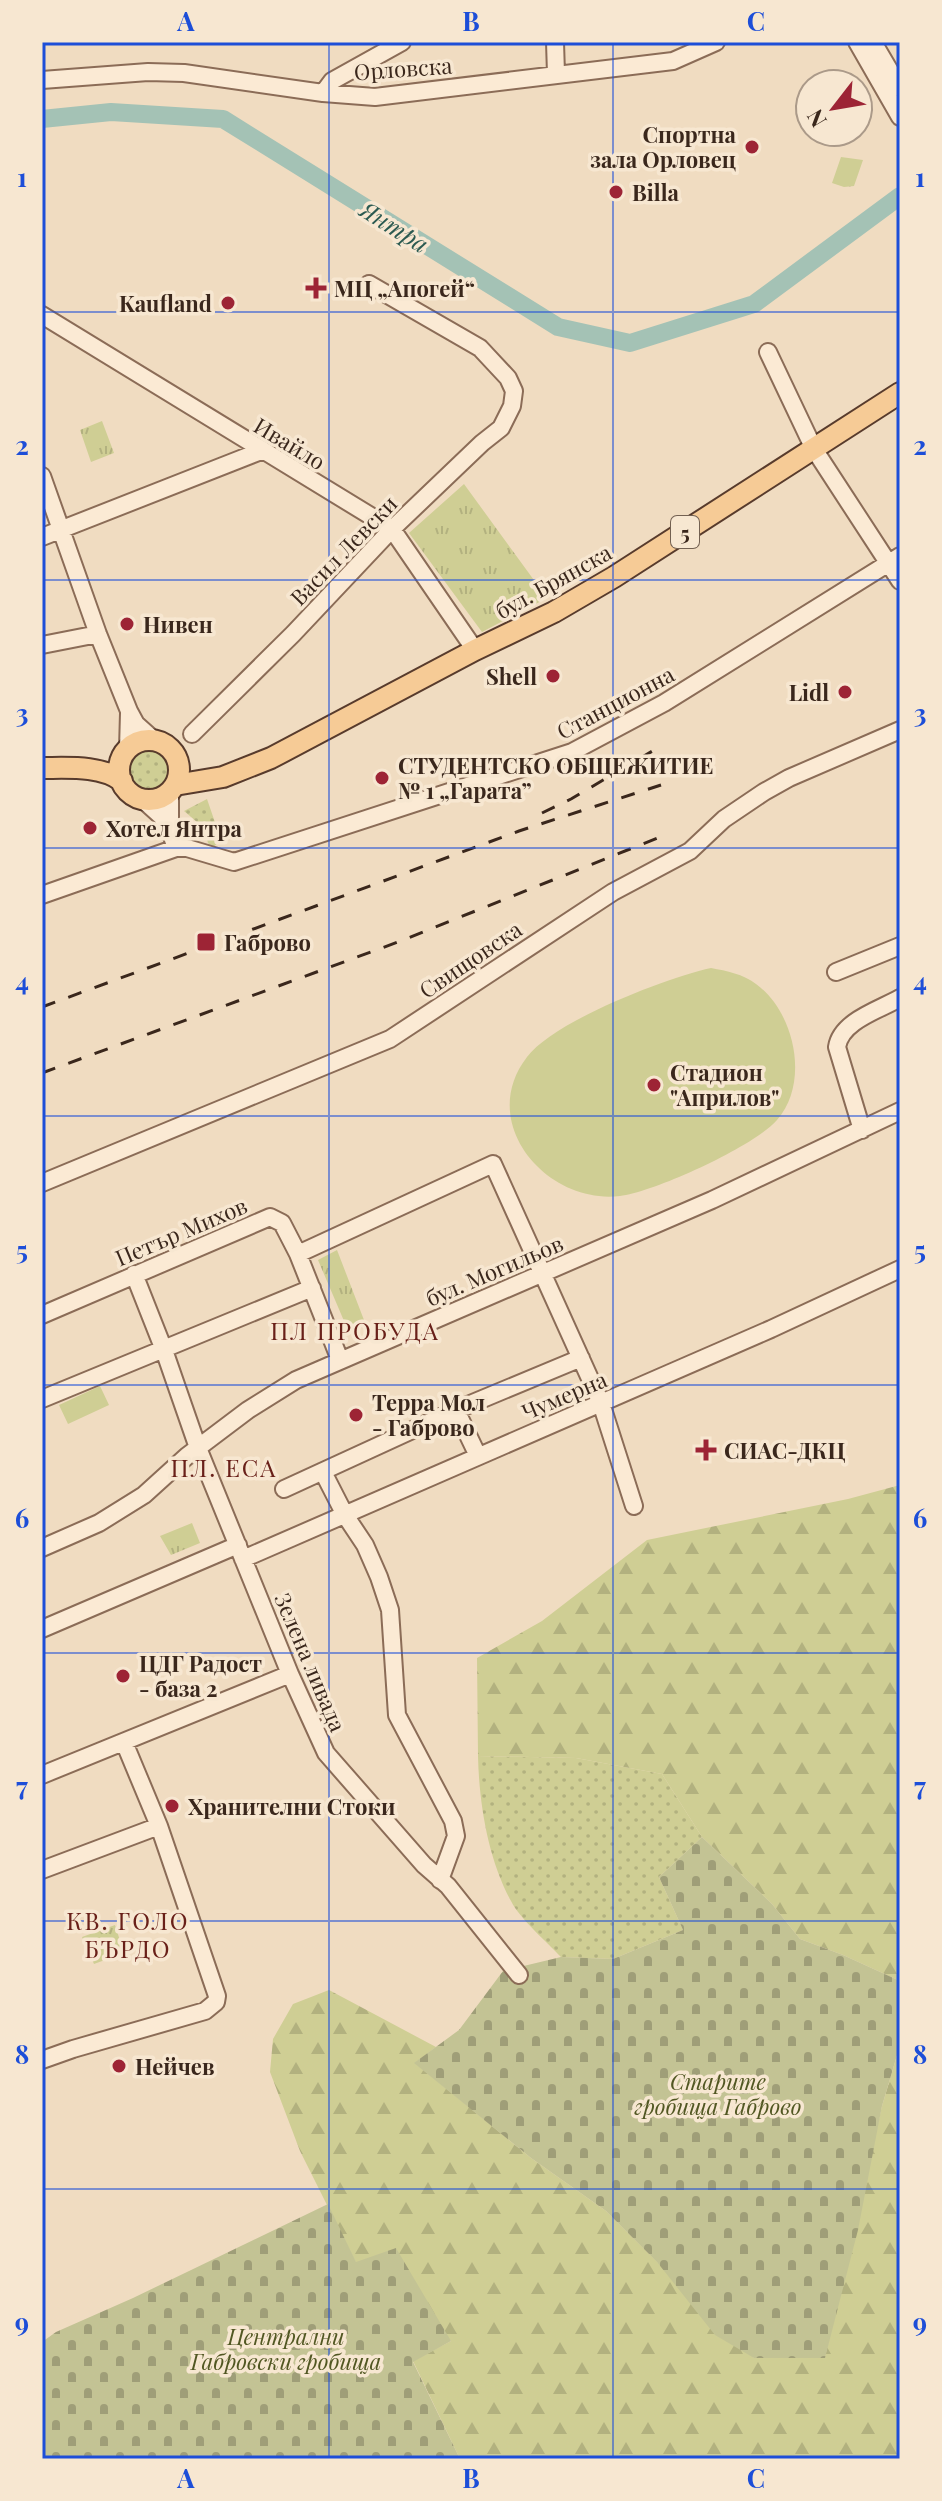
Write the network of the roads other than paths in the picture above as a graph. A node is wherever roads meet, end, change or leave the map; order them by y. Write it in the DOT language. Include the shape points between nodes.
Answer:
graph roads {
  1 [pos="402,42"];
  2 [pos="555,42"];
  3 [pos="716,42"];
  4 [pos="857,42"];
  5 [pos="873,42"];
  6 [pos="556,74"];
  7 [pos="42,80"];
  8 [pos="900,88"];
  9 [pos="323,93"];
  10 [pos="900,117"];
  11 [pos="369,284"];
  12 [pos="42,315"];
  13 [pos="768,352"];
  14 [pos="900,393"];
  15 [pos="814,449"];
  16 [pos="261,451"];
  17 [pos="42,476"];
  18 [pos="392,529"];
  19 [pos="61,530"];
  20 [pos="42,537"];
  21 [pos="894,560"];
  22 [pos="900,581"];
  23 [pos="98,634"];
  24 [pos="42,645"];
  25 [pos="475,650"];
  26 [pos="129,711"];
  27 [pos="900,730"];
  28 [pos="192,734"];
  29 [pos="155,741"];
  30 [pos="127,750"];
  31 [pos="177,759"];
  32 [pos="42,768"];
  33 [pos="73,768"];
  34 [pos="212,778"];
  35 [pos="122,781"];
  36 [pos="172,788"];
  37 [pos="141,798"];
  38 [pos="170,831"];
  39 [pos="176,848"];
  40 [pos="42,895"];
  41 [pos="900,946"];
  42 [pos="836,972"];
  43 [pos="900,998"];
  44 [pos="900,1111"];
  45 [pos="862,1130"];
  46 [pos="42,1183"];
  47 [pos="298,1254"];
  48 [pos="900,1269"];
  49 [pos="134,1274"];
  50 [pos="543,1274"];
  51 [pos="312,1288"];
  52 [pos="42,1315"];
  53 [pos="164,1350"];
  54 [pos="581,1358"];
  55 [pos="340,1360"];
  56 [pos="42,1399"];
  57 [pos="601,1403"];
  58 [pos="456,1410"];
  59 [pos="198,1448"];
  60 [pos="478,1456"];
  61 [pos="323,1472"];
  62 [pos="284,1489"];
  63 [pos="634,1506"];
  64 [pos="345,1515"];
  65 [pos="42,1548"];
  66 [pos="241,1552"];
  67 [pos="42,1629"];
  68 [pos="290,1674"];
  69 [pos="124,1742"];
  70 [pos="42,1775"];
  71 [pos="159,1826"];
  72 [pos="42,1870"];
  73 [pos="440,1880"];
  74 [pos="519,1975"];
  75 [pos="42,2060"];
  1 -- 9 [label="street" via="332,81"];
  2 -- 6 [label="street"];
  3 -- 6 [label="street, Орловска" via="673,61"];
  4 -- 10 [label="street"];
  5 -- 8 [label="street"];
  6 -- 9 [label="street, Орловска" via="375,97"];
  7 -- 9 [label="street, Орловска" via="184,73"];
  11 -- 18 [label="street, Васил Левски" via="480,348 514,391 501,428"];
  12 -- 16 [label="street, Ивайло"];
  13 -- 15 [label="street"];
  14 -- 15 [label="main road, бул. Брянска / 5"];
  15 -- 21 [label="street"];
  15 -- 25 [label="main road, бул. Брянска / 5" via="614,577"];
  16 -- 18 [label="street, Ивайло"];
  16 -- 19 [label="street"];
  17 -- 19 [label="street"];
  18 -- 25 [label="street, Ивайло"];
  18 -- 28 [label="street, Васил Левски"];
  19 -- 20 [label="street"];
  19 -- 23 [label="street"];
  21 -- 22 [label="street"];
  21 -- 39 [label="street, Станционна" via="664,703 572,752 234,862"];
  23 -- 24 [label="street"];
  23 -- 26 [label="street"];
  25 -- 34 [label="main road, бул. Брянска / 5" via="271,758"];
  26 -- 29 [label="street"];
  26 -- 30 [label="street"];
  27 -- 46 [label="street, Свищовска" via="764,792 690,851 613,892 390,1039"];
  29 -- 30 [label="main road"];
  29 -- 31 [label="main road"];
  30 -- 33 [label="main road"];
  30 -- 35 [label="main road" via="120,762"];
  31 -- 34 [label="main road"];
  31 -- 36 [label="main road" via="179,772"];
  32 -- 33 [label="main road"];
  33 -- 35 [label="main road"];
  34 -- 36 [label="main road, бул. Брянска / 5"];
  35 -- 37 [label="main road"];
  36 -- 37 [label="main road, 5" via="159,798"];
  36 -- 38 [label="street"];
  37 -- 38 [label="street"];
  38 -- 39 [label="street"];
  39 -- 40 [label="street"];
  41 -- 42 [label="street"];
  43 -- 45 [label="street" via="839,1035 837,1047"];
  44 -- 45 [label="street, бул. Могильов"];
  45 -- 50 [label="street, бул. Могильов"];
  47 -- 49 [label="street, Петър Михов" via="282,1223 270,1217"];
  47 -- 50 [label="street" via="493,1164"];
  47 -- 51 [label="street"];
  48 -- 57 [label="street, Чумерна"];
  49 -- 52 [label="street, Петър Михов"];
  49 -- 53 [label="street, Зелена ливада"];
  50 -- 54 [label="street"];
  50 -- 55 [label="street, бул. Могильов"];
  51 -- 53 [label="street"];
  51 -- 55 [label="street"];
  53 -- 56 [label="street"];
  53 -- 59 [label="street, Зелена ливада"];
  54 -- 57 [label="street"];
  54 -- 58 [label="street"];
  55 -- 59 [label="street, бул. Могильов" via="260,1402"];
  57 -- 60 [label="street, Чумерна"];
  57 -- 63 [label="street"];
  58 -- 60 [label="street"];
  58 -- 61 [label="street"];
  59 -- 65 [label="street, бул. Могильов" via="144,1495 99,1523"];
  59 -- 66 [label="street, Зелена ливада"];
  60 -- 64 [label="street, Чумерна"];
  61 -- 62 [label="street"];
  61 -- 64 [label="street"];
  64 -- 66 [label="street, Чумерна"];
  64 -- 73 [label="street" via="365,1545 390,1610 397,1715 453,1821 456,1836"];
  66 -- 67 [label="street, Чумерна"];
  66 -- 68 [label="street, Зелена ливада"];
  68 -- 69 [label="street"];
  68 -- 73 [label="street, Зелена ливада" via="326,1753"];
  69 -- 70 [label="street"];
  69 -- 71 [label="street"];
  71 -- 72 [label="street"];
  71 -- 75 [label="street" via="216,2002 205,2011"];
  73 -- 74 [label="street, Зелена ливада"];
}
